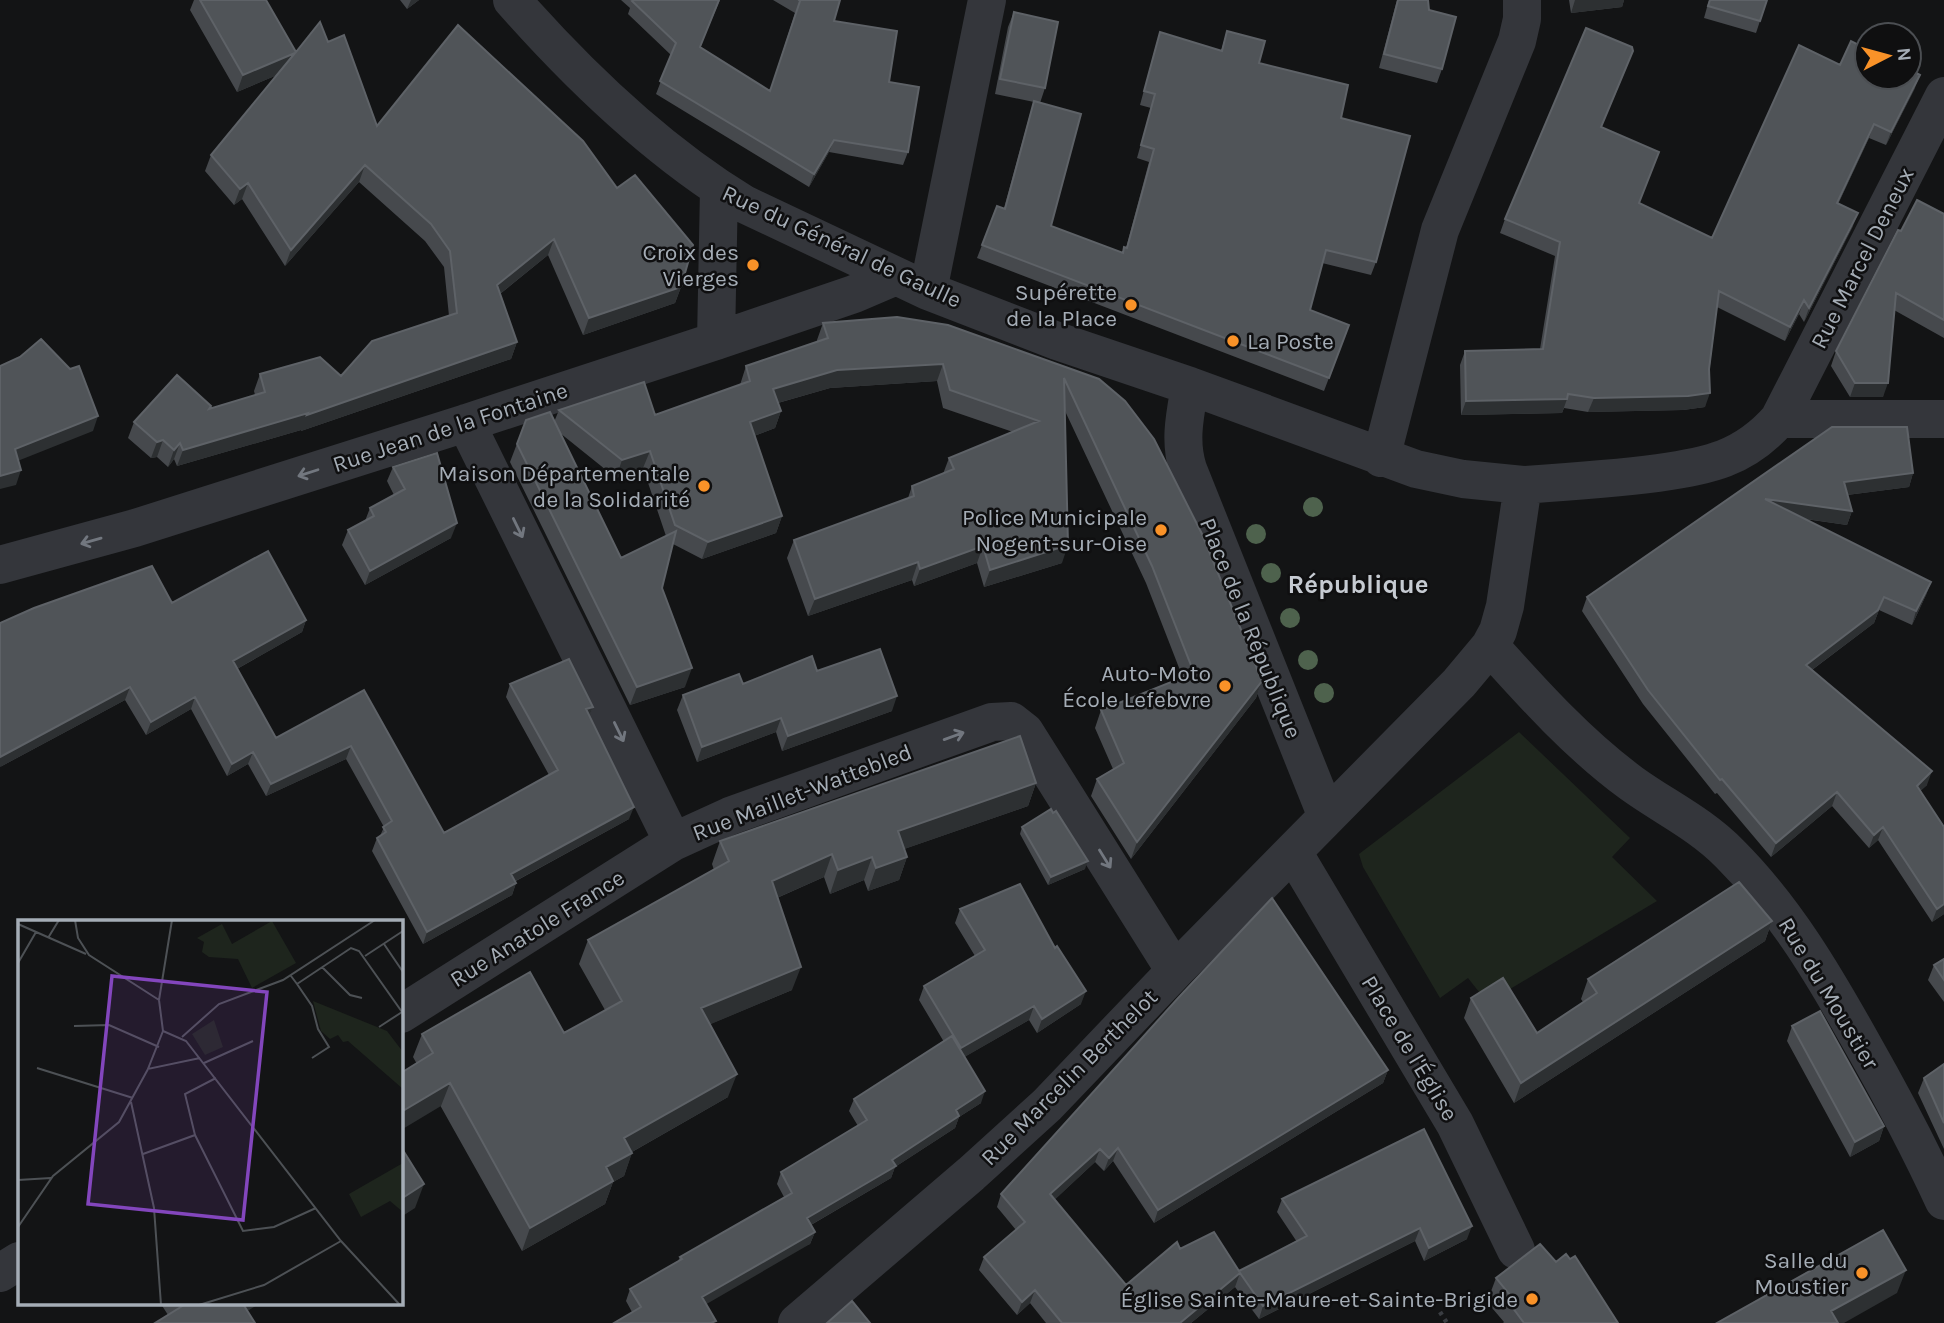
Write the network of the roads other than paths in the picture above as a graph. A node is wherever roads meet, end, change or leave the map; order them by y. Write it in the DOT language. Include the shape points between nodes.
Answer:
graph roads {
  1 [pos="512,0"];
  2 [pos="987,0"];
  3 [pos="1522,0"];
  4 [pos="1944,96"];
  5 [pos="719,189"];
  6 [pos="912,284"];
  7 [pos="716,341"];
  8 [pos="1190,386"];
  9 [pos="1779,419"];
  10 [pos="1944,419"];
  11 [pos="466,422"];
  12 [pos="1381,458"];
  13 [pos="1522,485"];
  14 [pos="0,565"];
  15 [pos="1490,646"];
  16 [pos="1327,817"];
  17 [pos="673,842"];
  18 [pos="1293,852"];
  19 [pos="1175,971"];
  20 [pos="402,1013"];
  21 [pos="1944,1201"];
  22 [pos="1516,1250"];
  23 [pos="18,1262"];
  24 [pos="0,1273"];
  25 [pos="796,1323"];
  1 -- 5 [label="street, Rue du Général de Gaulle" via="643,130"];
  2 -- 6 [label="street"];
  3 -- 12 [label="street" via="1517,41 1437,239"];
  4 -- 9 [label="street, Rue Marcel Deneux"];
  5 -- 6 [label="street, Rue du Général de Gaulle"];
  5 -- 7 [label="street"];
  6 -- 7 [label="street, Rue Jean de la Fontaine" via="854,294"];
  6 -- 8 [label="street, Rue du Général de Gaulle" via="1057,341"];
  7 -- 11 [label="street, Rue Jean de la Fontaine"];
  8 -- 12 [label="street"];
  8 -- 16 [label="street, Place de la République" via="1182,451"];
  9 -- 10 [label="street"];
  9 -- 13 [label="street" via="1752,445 1709,465 1628,478"];
  11 -- 14 [label="street, Rue Jean de la Fontaine, one-way" via="135,528"];
  11 -- 17 [label="street, Rue Maillet-Wattebled, one-way"];
  12 -- 13 [label="street" via="1438,475"];
  13 -- 15 [label="street" via="1505,606"];
  15 -- 16 [label="street" via="1460,683"];
  15 -- 21 [label="street, Rue du Moustier" via="1606,763 1714,838 1780,911 1837,998"];
  16 -- 18 [label="street, Rue Marcelin Berthelot"];
  17 -- 19 [label="street, Rue Maillet-Wattebled, one-way" via="730,816 979,726 1011,721 1026,732"];
  17 -- 20 [label="street, Rue Anatole France"];
  18 -- 19 [label="street, Rue Marcelin Berthelot"];
  18 -- 22 [label="street, Place de l'Église" via="1455,1124"];
  19 -- 25 [label="street, Rue Marcelin Berthelot" via="1046,1105"];
  23 -- 24 [label="street"];
}
